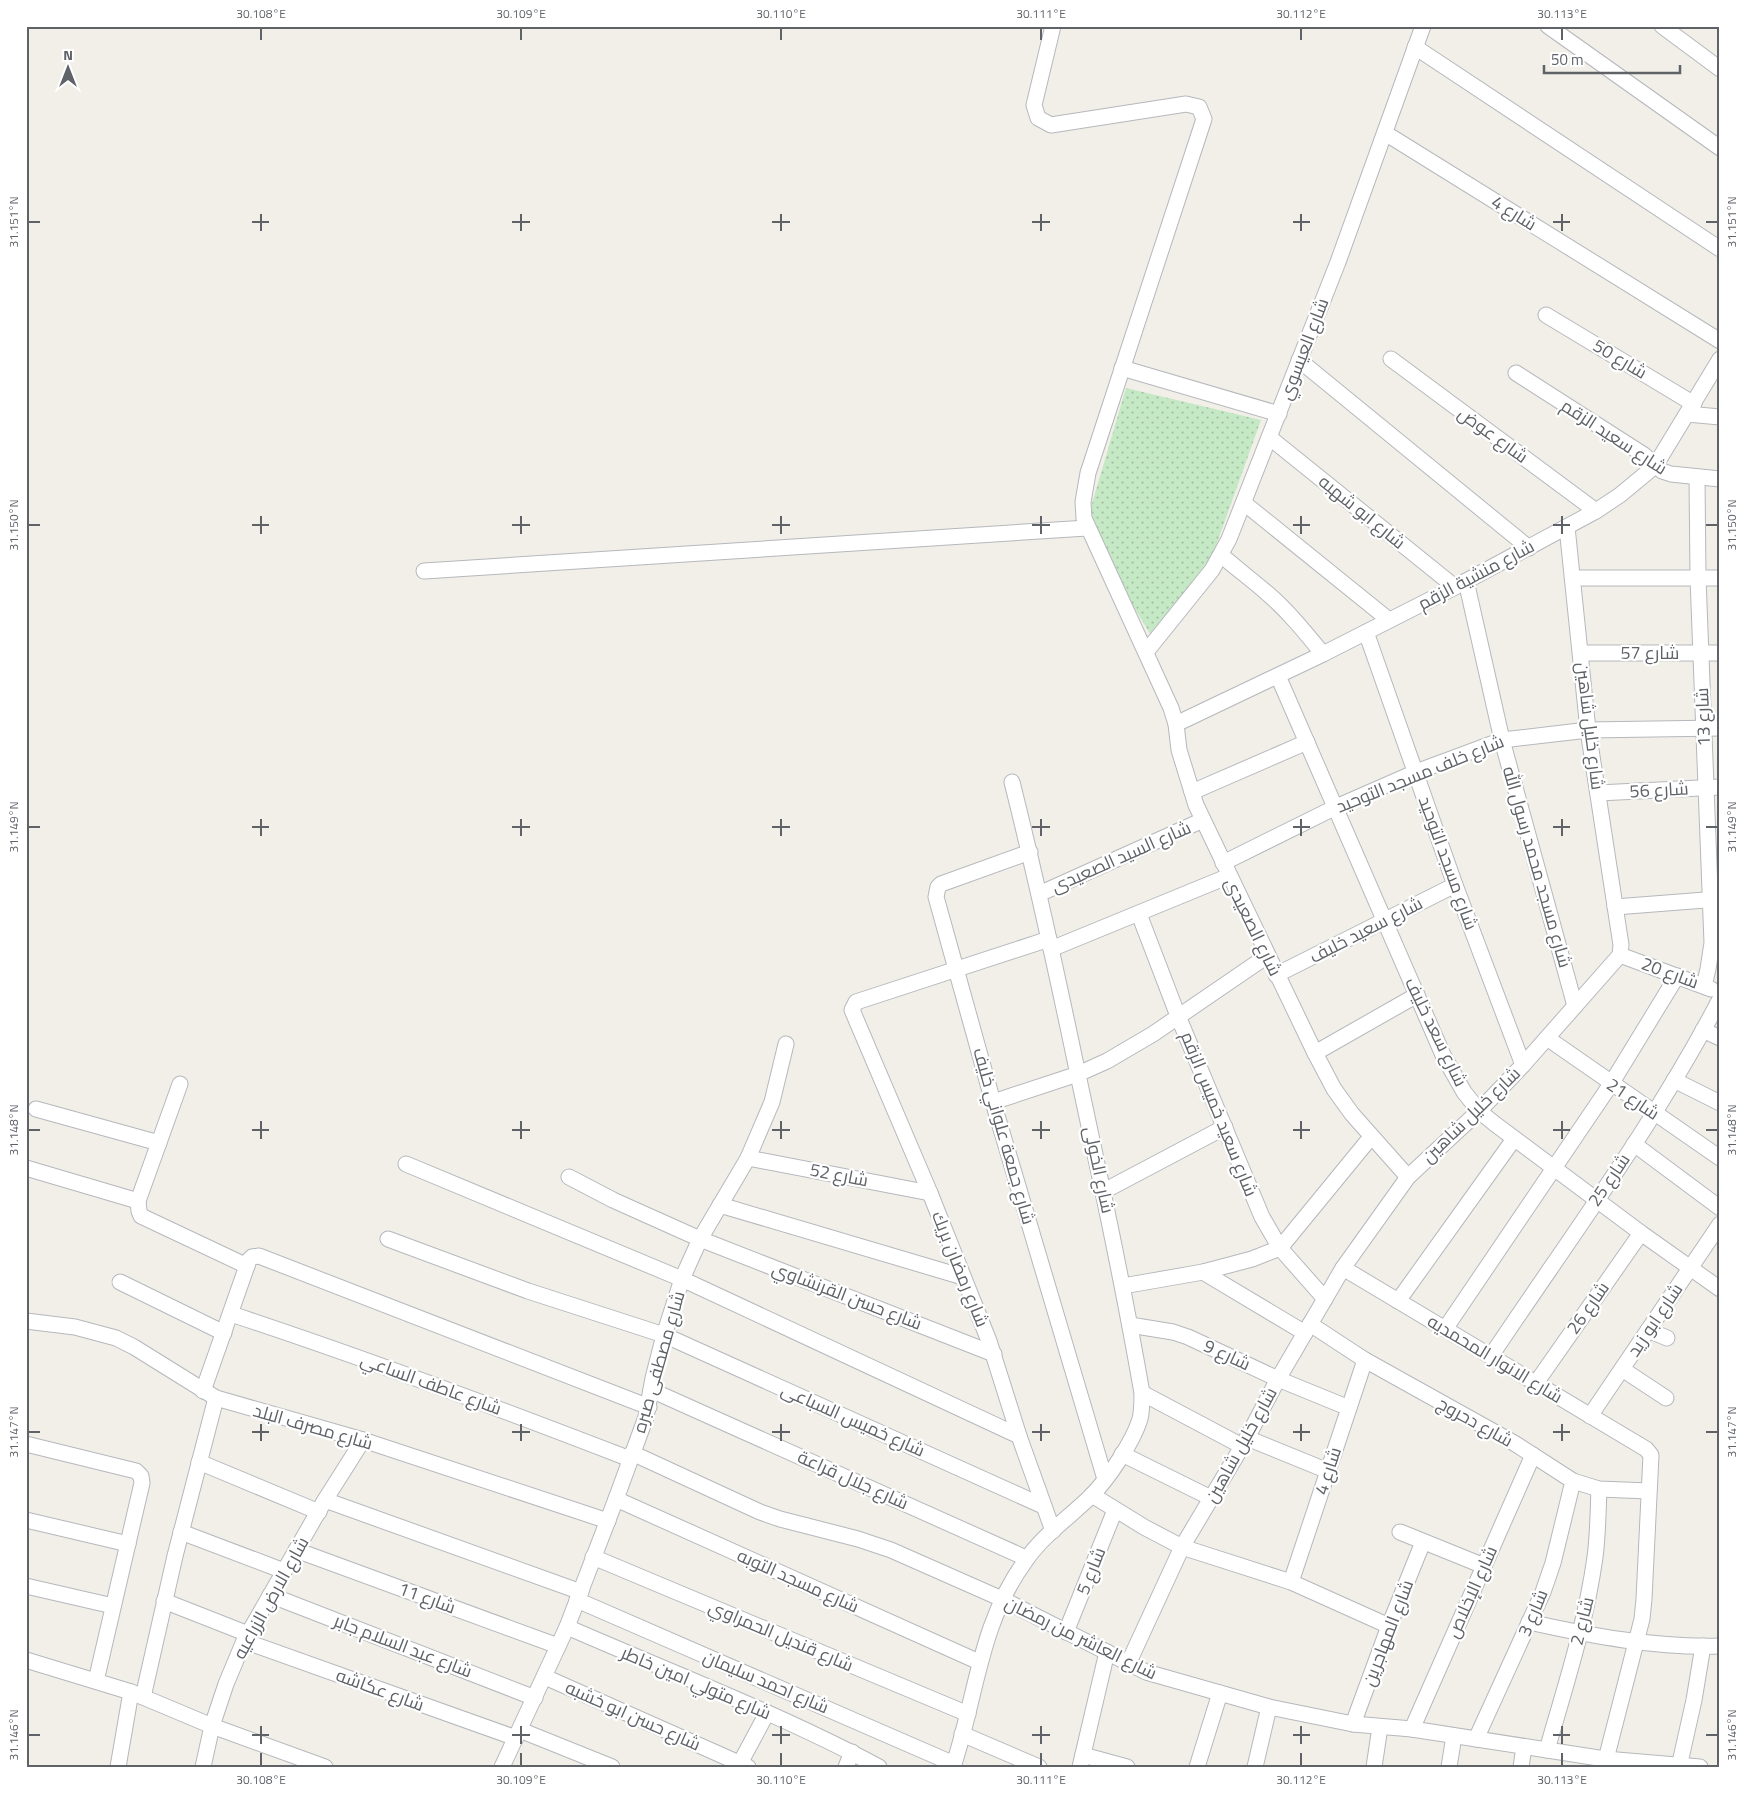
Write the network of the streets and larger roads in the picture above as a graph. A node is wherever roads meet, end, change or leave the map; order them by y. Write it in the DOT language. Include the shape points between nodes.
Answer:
graph roads {
  1 [pos="1053,26"];
  2 [pos="1423,26"];
  3 [pos="1548,26"];
  4 [pos="1662,26"];
  5 [pos="1415,48"];
  6 [pos="1720,69"];
  7 [pos="1385,133"];
  8 [pos="1720,148"];
  9 [pos="1720,249"];
  10 [pos="1546,315"];
  11 [pos="1720,341"];
  12 [pos="1391,359"];
  13 [pos="1299,360"];
  14 [pos="1720,360"];
  15 [pos="1122,368"];
  16 [pos="1516,373"];
  17 [pos="1690,409"];
  18 [pos="1278,414"];
  19 [pos="1720,417"];
  20 [pos="1269,438"];
  21 [pos="1655,466"];
  22 [pos="1697,477"];
  23 [pos="1720,479"];
  24 [pos="1244,503"];
  25 [pos="1596,511"];
  26 [pos="1567,527"];
  27 [pos="1087,528"];
  28 [pos="1529,548"];
  29 [pos="1221,556"];
  30 [pos="424,571"];
  31 [pos="1573,578"];
  32 [pos="1698,578"];
  33 [pos="1720,578"];
  34 [pos="1461,584"];
  35 [pos="1389,620"];
  36 [pos="1366,632"];
  37 [pos="1146,652"];
  38 [pos="1701,653"];
  39 [pos="1720,653"];
  40 [pos="1322,654"];
  41 [pos="1581,654"];
  42 [pos="1278,676"];
  43 [pos="1176,724"];
  44 [pos="1704,728"];
  45 [pos="1720,728"];
  46 [pos="1588,730"];
  47 [pos="1502,740"];
  48 [pos="1307,742"];
  49 [pos="1416,772"];
  50 [pos="1012,782"];
  51 [pos="1713,787"];
  52 [pos="1192,792"];
  53 [pos="1598,793"];
  54 [pos="1336,807"];
  55 [pos="1203,820"];
  56 [pos="1714,841"];
  57 [pos="1030,852"];
  58 [pos="1226,869"];
  59 [pos="1456,885"];
  60 [pos="1039,894"];
  61 [pos="1715,899"];
  62 [pos="1616,907"];
  63 [pos="1138,914"];
  64 [pos="1385,920"];
  65 [pos="1716,943"];
  66 [pos="1050,944"];
  67 [pos="1620,955"];
  68 [pos="1267,956"];
  69 [pos="956,968"];
  70 [pos="1276,975"];
  71 [pos="1677,976"];
  72 [pos="1704,986"];
  73 [pos="1720,992"];
  74 [pos="1417,995"];
  75 [pos="1720,999"];
  76 [pos="1575,1006"];
  77 [pos="852,1013"];
  78 [pos="1178,1016"];
  79 [pos="1704,1030"];
  80 [pos="1547,1038"];
  81 [pos="1720,1038"];
  82 [pos="786,1044"];
  83 [pos="1315,1053"];
  84 [pos="1523,1065"];
  85 [pos="1078,1074"];
  86 [pos="1674,1080"];
  87 [pos="180,1084"];
  88 [pos="1611,1084"];
  89 [pos="993,1102"];
  90 [pos="1720,1103"];
  91 [pos="36,1109"];
  92 [pos="1479,1111"];
  93 [pos="1654,1113"];
  94 [pos="1225,1127"];
  95 [pos="1371,1137"];
  96 [pos="1514,1139"];
  97 [pos="160,1143"];
  98 [pos="1634,1144"];
  99 [pos="748,1158"];
  100 [pos="1720,1158"];
  101 [pos="406,1164"];
  102 [pos="26,1168"];
  103 [pos="1554,1169"];
  104 [pos="1408,1176"];
  105 [pos="569,1177"];
  106 [pos="1104,1191"];
  107 [pos="930,1193"];
  108 [pos="1596,1199"];
  109 [pos="138,1201"];
  110 [pos="720,1205"];
  111 [pos="1720,1208"];
  112 [pos="1720,1224"];
  113 [pos="1641,1233"];
  114 [pos="700,1238"];
  115 [pos="388,1240"];
  116 [pos="1280,1248"];
  117 [pos="247,1266"];
  118 [pos="1343,1268"];
  119 [pos="1689,1268"];
  120 [pos="1203,1272"];
  121 [pos="963,1277"];
  122 [pos="682,1279"];
  123 [pos="120,1282"];
  124 [pos="1124,1286"];
  125 [pos="1720,1289"];
  126 [pos="1325,1299"];
  127 [pos="1398,1301"];
  128 [pos="231,1314"];
  129 [pos="26,1321"];
  130 [pos="1130,1325"];
  131 [pos="1308,1328"];
  132 [pos="1445,1329"];
  133 [pos="1648,1330"];
  134 [pos="224,1333"];
  135 [pos="664,1335"];
  136 [pos="1667,1338"];
  137 [pos="994,1354"];
  138 [pos="1491,1356"];
  139 [pos="1365,1360"];
  140 [pos="1622,1369"];
  141 [pos="1278,1379"];
  142 [pos="1536,1383"];
  143 [pos="651,1390"];
  144 [pos="1142,1392"];
  145 [pos="209,1394"];
  146 [pos="1666,1398"];
  147 [pos="649,1407"];
  148 [pos="1349,1408"];
  149 [pos="1590,1416"];
  150 [pos="1019,1436"];
  151 [pos="364,1440"];
  152 [pos="1245,1442"];
  153 [pos="26,1444"];
  154 [pos="1122,1454"];
  155 [pos="1533,1455"];
  156 [pos="631,1456"];
  157 [pos="199,1462"];
  158 [pos="1328,1471"];
  159 [pos="1105,1479"];
  160 [pos="1573,1481"];
  161 [pos="1599,1489"];
  162 [pos="1649,1491"];
  163 [pos="1092,1495"];
  164 [pos="1211,1498"];
  165 [pos="616,1499"];
  166 [pos="322,1506"];
  167 [pos="1043,1506"];
  168 [pos="1115,1510"];
  169 [pos="26,1520"];
  170 [pos="608,1520"];
  171 [pos="1053,1530"];
  172 [pos="181,1532"];
  173 [pos="1400,1532"];
  174 [pos="1423,1542"];
  175 [pos="128,1544"];
  176 [pos="1182,1547"];
  177 [pos="296,1550"];
  178 [pos="594,1557"];
  179 [pos="1026,1558"];
  180 [pos="1484,1566"];
  181 [pos="284,1571"];
  182 [pos="1290,1582"];
  183 [pos="26,1586"];
  184 [pos="270,1595"];
  185 [pos="579,1596"];
  186 [pos="1002,1600"];
  187 [pos="164,1601"];
  188 [pos="113,1606"];
  189 [pos="1529,1622"];
  190 [pos="1389,1626"];
  191 [pos="567,1627"];
  192 [pos="1066,1632"];
  193 [pos="1580,1633"];
  194 [pos="246,1638"];
  195 [pos="1637,1642"];
  196 [pos="558,1646"];
  197 [pos="1703,1646"];
  198 [pos="1720,1646"];
  199 [pos="1107,1652"];
  200 [pos="26,1660"];
  201 [pos="979,1662"];
  202 [pos="1128,1664"];
  203 [pos="544,1677"];
  204 [pos="96,1680"];
  205 [pos="1220,1693"];
  206 [pos="137,1695"];
  207 [pos="535,1698"];
  208 [pos="1269,1707"];
  209 [pos="767,1713"];
  210 [pos="968,1714"];
  211 [pos="1354,1724"];
  212 [pos="212,1726"];
  213 [pos="1380,1727"];
  214 [pos="1412,1729"];
  215 [pos="518,1734"];
  216 [pos="962,1734"];
  217 [pos="1454,1736"];
  218 [pos="1476,1739"];
  219 [pos="1524,1746"];
  220 [pos="1546,1750"];
  221 [pos="852,1752"];
  222 [pos="1081,1761"];
  223 [pos="299,1762"];
  224 [pos="1604,1763"];
  225 [pos="954,1765"];
  226 [pos="742,1766"];
  227 [pos="1203,1766"];
  228 [pos="1679,1766"];
  229 [pos="118,1767"];
  230 [pos="203,1767"];
  231 [pos="325,1767"];
  232 [pos="502,1767"];
  233 [pos="612,1767"];
  234 [pos="846,1767"];
  235 [pos="879,1767"];
  236 [pos="1039,1767"];
  237 [pos="1127,1767"];
  238 [pos="1255,1767"];
  239 [pos="1374,1767"];
  240 [pos="1449,1767"];
  241 [pos="1521,1767"];
  242 [pos="1700,1767"];
  1 -- 15 [label="street, شارع الصعيدى" via="1034,105 1038,118 1051,125 1186,104 1199,107 1204,120"];
  2 -- 5 [label="street, شارع العيسوي"];
  3 -- 8 [label="street"];
  4 -- 6 [label="street"];
  5 -- 7 [label="street, شارع العيسوي"];
  5 -- 9 [label="street"];
  7 -- 11 [label="street, شارع 4"];
  7 -- 13 [label="street, شارع العيسوي"];
  10 -- 17 [label="street, شارع 50"];
  12 -- 25 [label="street, شارع عوض"];
  13 -- 18 [label="street, شارع العيسوي"];
  13 -- 28 [label="street"];
  14 -- 17 [label="street, شارع منشية الزقم"];
  15 -- 18 [label="street"];
  15 -- 27 [label="street, شارع الصعيدى" via="1088,473 1083,502"];
  16 -- 21 [label="street, شارع سعيد الزقم" via="1644,455"];
  17 -- 19 [label="street"];
  17 -- 21 [label="street, شارع منشية الزقم"];
  18 -- 20 [label="street, شارع العيسوي"];
  20 -- 24 [label="street, شارع العيسوي"];
  20 -- 34 [label="street, شارع ابو شهبه"];
  21 -- 22 [label="street, شارع سعيد الزقم" via="1671,474"];
  21 -- 25 [label="street, شارع منشية الزقم"];
  22 -- 23 [label="street, شارع سعيد الزقم"];
  22 -- 32 [label="street, شارع 13"];
  24 -- 29 [label="street, شارع العيسوي"];
  24 -- 35 [label="street"];
  25 -- 26 [label="street, شارع منشية الزقم"];
  26 -- 28 [label="street, شارع منشية الزقم"];
  26 -- 31 [label="street, شارع خليل شاهين"];
  27 -- 30 [label="street"];
  27 -- 37 [label="street, شارع الصعيدى"];
  28 -- 34 [label="street, شارع منشية الزقم"];
  29 -- 37 [label="street, شارع العيسوي"];
  29 -- 40 [label="street" via="1294,619"];
  31 -- 32 [label="street"];
  31 -- 41 [label="street, شارع خليل شاهين"];
  32 -- 33 [label="street"];
  32 -- 38 [label="street, شارع 13"];
  34 -- 35 [label="street, شارع منشية الزقم"];
  34 -- 47 [label="street, شارع مسجد محمد رسول الله"];
  35 -- 36 [label="street, شارع منشية الزقم"];
  36 -- 40 [label="street, شارع منشية الزقم"];
  36 -- 49 [label="street, شارع مسجد التوحيد"];
  37 -- 43 [label="street, شارع الصعيدى"];
  38 -- 39 [label="street, شارع 57"];
  38 -- 41 [label="street, شارع 57"];
  38 -- 44 [label="street, شارع 13"];
  40 -- 42 [label="street, شارع منشية الزقم"];
  41 -- 46 [label="street, شارع خليل شاهين"];
  42 -- 43 [label="street, شارع منشية الزقم"];
  42 -- 48 [label="street, شارع سعد خليف"];
  43 -- 52 [label="street, شارع الصعيدى" via="1179,750"];
  44 -- 45 [label="street, شارع خلف مسجد التوحيد"];
  44 -- 46 [label="street, شارع خلف مسجد التوحيد"];
  44 -- 51 [label="street, شارع 13"];
  46 -- 47 [label="street, شارع خلف مسجد التوحيد"];
  46 -- 53 [label="street, شارع خليل شاهين"];
  47 -- 49 [label="street, شارع خلف مسجد التوحيد"];
  47 -- 76 [label="street, شارع مسجد محمد رسول الله"];
  48 -- 52 [label="street"];
  48 -- 54 [label="street, شارع سعد خليف"];
  49 -- 54 [label="street, شارع خلف مسجد التوحيد"];
  49 -- 59 [label="street, شارع مسجد التوحيد"];
  50 -- 57 [label="street, شارع الخولى"];
  51 -- 53 [label="street, شارع 56"];
  51 -- 56 [label="street, شارع 13"];
  52 -- 55 [label="street, شارع الصعيدى"];
  53 -- 62 [label="street, شارع خليل شاهين"];
  54 -- 58 [label="street, شارع خلف مسجد التوحيد"];
  54 -- 64 [label="street, شارع سعد خليف"];
  55 -- 58 [label="street, شارع الصعيدى"];
  55 -- 60 [label="street, شارع السيد الصعيدى"];
  56 -- 61 [label="street, شارع 13"];
  57 -- 60 [label="street, شارع الخولى"];
  57 -- 69 [label="street, شارع جمعة علواني خليف" via="938,887 936,897"];
  58 -- 63 [label="street, شارع خلف مسجد التوحيد"];
  58 -- 68 [label="street, شارع الصعيدى"];
  59 -- 64 [label="street, شارع سعيد خليف"];
  59 -- 84 [label="street, شارع مسجد التوحيد"];
  60 -- 66 [label="street, شارع الخولى"];
  61 -- 62 [label="street"];
  61 -- 65 [label="street, شارع 13"];
  62 -- 67 [label="street, شارع خليل شاهين"];
  63 -- 66 [label="street, شارع خلف مسجد التوحيد"];
  63 -- 78 [label="street, شارع سعيد خميس الزقم"];
  64 -- 70 [label="street, شارع سعيد خليف"];
  64 -- 74 [label="street, شارع سعد خليف"];
  65 -- 72 [label="street, شارع 13"];
  66 -- 69 [label="street, شارع خلف مسجد التوحيد"];
  66 -- 85 [label="street, شارع الخولى"];
  67 -- 71 [label="street, شارع 20"];
  67 -- 76 [label="street, شارع خليل شاهين"];
  68 -- 70 [label="street, شارع الصعيدى"];
  68 -- 78 [label="street"];
  69 -- 77 [label="street, شارع خلف مسجد التوحيد" via="856,1002"];
  69 -- 89 [label="street, شارع جمعة علواني خليف"];
  70 -- 83 [label="street, شارع الصعيدى"];
  71 -- 72 [label="street, شارع 20"];
  71 -- 88 [label="street"];
  72 -- 73 [label="street, شارع 20"];
  74 -- 83 [label="street"];
  74 -- 92 [label="street, شارع سعد خليف" via="1443,1055"];
  75 -- 79 [label="street, شارع 25"];
  76 -- 80 [label="street, شارع خليل شاهين"];
  77 -- 107 [label="street, شارع رمضان بريك"];
  78 -- 85 [label="street" via="1133,1046"];
  78 -- 94 [label="street, شارع سعيد خميس الزقم"];
  79 -- 81 [label="street"];
  79 -- 86 [label="street, شارع 25"];
  80 -- 84 [label="street, شارع خليل شاهين"];
  80 -- 88 [label="street, شارع 21"];
  82 -- 99 [label="street, شارع مصطفى صبره" via="772,1102"];
  83 -- 95 [label="street, شارع الصعيدى" via="1334,1089"];
  84 -- 92 [label="street, شارع خليل شاهين"];
  85 -- 89 [label="street"];
  85 -- 106 [label="street, شارع الخولى"];
  86 -- 90 [label="street"];
  86 -- 93 [label="street, شارع 25"];
  87 -- 97 [label="street"];
  88 -- 93 [label="street, شارع 21"];
  88 -- 103 [label="street"];
  89 -- 159 [label="street, شارع جمعة علواني خليف"];
  91 -- 97 [label="street"];
  92 -- 96 [label="street, شارع سعد خليف"];
  92 -- 104 [label="street, شارع خليل شاهين"];
  93 -- 98 [label="street, شارع 25"];
  93 -- 100 [label="street, شارع 21"];
  94 -- 106 [label="street"];
  94 -- 116 [label="street, شارع سعيد خميس الزقم" via="1262,1217"];
  95 -- 104 [label="street, شارع الصعيدى"];
  95 -- 116 [label="street"];
  96 -- 103 [label="street, شارع سعد خليف"];
  96 -- 127 [label="street"];
  97 -- 109 [label="street"];
  98 -- 108 [label="street, شارع 25"];
  98 -- 111 [label="street"];
  99 -- 107 [label="street, شارع 52"];
  99 -- 110 [label="street, شارع مصطفى صبره"];
  101 -- 122 [label="street"];
  102 -- 109 [label="street"];
  103 -- 108 [label="street, شارع سعد خليف"];
  103 -- 132 [label="street"];
  104 -- 118 [label="street, شارع خليل شاهين"];
  105 -- 114 [label="street, شارع حسن القرنشاوي"];
  106 -- 124 [label="street, شارع الخولى"];
  107 -- 121 [label="street, شارع رمضان بريك"];
  108 -- 113 [label="street, شارع سعد خليف"];
  108 -- 138 [label="street, شارع 25"];
  109 -- 117 [label="street" via="141,1216"];
  110 -- 114 [label="street, شارع مصطفى صبره"];
  110 -- 121 [label="street"];
  112 -- 119 [label="street, شارع ابو زيد"];
  113 -- 119 [label="street, شارع سعد خليف"];
  113 -- 142 [label="street, شارع 26"];
  114 -- 122 [label="street, شارع مصطفى صبره"];
  114 -- 137 [label="street, شارع حسن القرنشاوي"];
  115 -- 135 [label="street, شارع خميس السباعى" via="528,1291"];
  116 -- 120 [label="street"];
  116 -- 126 [label="street, شارع سعيد خميس الزقم"];
  117 -- 128 [label="street"];
  117 -- 147 [label="street" via="252,1257 259,1256"];
  118 -- 126 [label="street, شارع خليل شاهين"];
  118 -- 127 [label="street, شارع الانوار المحمديه"];
  119 -- 125 [label="street, شارع سعد خليف"];
  119 -- 133 [label="street, شارع ابو زيد"];
  120 -- 124 [label="street"];
  120 -- 131 [label="street, شارع دحروج"];
  121 -- 137 [label="street, شارع رمضان بريك"];
  122 -- 135 [label="street, شارع مصطفى صبره"];
  122 -- 150 [label="street"];
  123 -- 134 [label="street"];
  124 -- 130 [label="street, شارع الخولى"];
  126 -- 131 [label="street, شارع خليل شاهين"];
  127 -- 132 [label="street, شارع الانوار المحمديه"];
  128 -- 134 [label="street"];
  128 -- 156 [label="street, شارع عاطف الساعي" via="336,1348"];
  129 -- 145 [label="street, شارع مصرف البلد" via="75,1327 116,1338"];
  130 -- 141 [label="street, شارع 9" via="1188,1337"];
  130 -- 144 [label="street, شارع الخولى"];
  131 -- 139 [label="street, شارع دحروج"];
  131 -- 141 [label="street, شارع خليل شاهين"];
  132 -- 138 [label="street, شارع الانوار المحمديه"];
  133 -- 136 [label="street"];
  133 -- 140 [label="street, شارع ابو زيد"];
  134 -- 145 [label="street"];
  135 -- 143 [label="street, شارع مصطفى صبره"];
  135 -- 167 [label="street, شارع خميس السباعى"];
  137 -- 150 [label="street, شارع رمضان بريك"];
  138 -- 142 [label="street, شارع الانوار المحمديه"];
  139 -- 148 [label="street, شارع 4"];
  139 -- 155 [label="street, شارع دحروج"];
  140 -- 146 [label="street"];
  140 -- 149 [label="street, شارع ابو زيد"];
  141 -- 148 [label="street, شارع 9"];
  141 -- 152 [label="street, شارع خليل شاهين"];
  142 -- 149 [label="street, شارع الانوار المحمديه"];
  143 -- 147 [label="street, شارع مصطفى صبره"];
  143 -- 179 [label="street, شارع جلال قراعة"];
  144 -- 152 [label="street"];
  144 -- 154 [label="street, شارع الخولى" via="1140,1419"];
  145 -- 151 [label="street, شارع مصرف البلد"];
  145 -- 157 [label="street"];
  147 -- 156 [label="street, شارع مصطفى صبره"];
  148 -- 158 [label="street, شارع 4"];
  149 -- 162 [label="street, شارع الانوار المحمديه" via="1649,1452"];
  150 -- 167 [label="street, شارع رمضان بريك"];
  151 -- 166 [label="street, شارع الارض الزراعيه"];
  151 -- 170 [label="street, شارع مصرف البلد"];
  152 -- 158 [label="street"];
  152 -- 164 [label="street, شارع خليل شاهين"];
  153 -- 175 [label="street" via="136,1471 142,1483"];
  154 -- 159 [label="street, شارع الخولى"];
  154 -- 164 [label="street"];
  155 -- 160 [label="street, شارع دحروج"];
  155 -- 180 [label="street, شارع الإخلاص"];
  156 -- 165 [label="street, شارع مصطفى صبره"];
  156 -- 186 [label="street, شارع العاشر من رمضان" via="752,1509 891,1550"];
  157 -- 166 [label="street, شارع احمد سليمان"];
  157 -- 172 [label="street"];
  158 -- 182 [label="street, شارع 4"];
  159 -- 163 [label="street, شارع الخولى"];
  160 -- 161 [label="street, شارع دحروج"];
  160 -- 189 [label="street, شارع 3" via="1543,1592"];
  161 -- 162 [label="street, شارع دحروج"];
  161 -- 193 [label="street, شارع 2" via="1596,1556"];
  162 -- 195 [label="street" via="1644,1599"];
  163 -- 168 [label="street"];
  163 -- 171 [label="street, شارع الخولى"];
  164 -- 176 [label="street, شارع خليل شاهين"];
  165 -- 170 [label="street, شارع مصطفى صبره"];
  165 -- 201 [label="street, شارع مسجد التوبه"];
  166 -- 177 [label="street, شارع الارض الزراعيه"];
  166 -- 185 [label="street, شارع احمد سليمان"];
  167 -- 171 [label="street, شارع رمضان بريك"];
  168 -- 176 [label="street"];
  168 -- 192 [label="street, شارع 5"];
  169 -- 175 [label="street"];
  170 -- 178 [label="street, شارع مصطفى صبره"];
  171 -- 179 [label="street, شارع الخولى"];
  172 -- 181 [label="street"];
  172 -- 187 [label="street"];
  173 -- 174 [label="street"];
  174 -- 180 [label="street"];
  174 -- 190 [label="street, شارع المهاجرين"];
  175 -- 188 [label="street"];
  176 -- 182 [label="street"];
  176 -- 202 [label="street, شارع خليل شاهين"];
  177 -- 181 [label="street, شارع الارض الزراعيه"];
  177 -- 196 [label="street, شارع 11"];
  178 -- 185 [label="street, شارع مصطفى صبره"];
  178 -- 210 [label="street, شارع قنديل الحمراوي"];
  179 -- 186 [label="street, شارع الخولى"];
  180 -- 214 [label="street, شارع الإخلاص"];
  181 -- 184 [label="street, شارع الارض الزراعيه"];
  182 -- 190 [label="street"];
  183 -- 188 [label="street"];
  184 -- 194 [label="street, شارع الارض الزراعيه"];
  184 -- 207 [label="street, شارع عبد السلام جابر"];
  185 -- 191 [label="street, شارع مصطفى صبره"];
  185 -- 225 [label="street, شارع احمد سليمان"];
  186 -- 192 [label="street, شارع العاشر من رمضان"];
  186 -- 201 [label="street, شارع الخولى"];
  187 -- 194 [label="street, شارع عكاشه"];
  187 -- 206 [label="street"];
  188 -- 204 [label="street"];
  189 -- 193 [label="street"];
  189 -- 218 [label="street, شارع 3"];
  190 -- 211 [label="street, شارع المهاجرين"];
  191 -- 196 [label="street, شارع مصطفى صبره"];
  191 -- 209 [label="street, شارع متولي امين خاطر"];
  192 -- 199 [label="street, شارع العاشر من رمضان"];
  193 -- 195 [label="street"];
  193 -- 220 [label="street, شارع 2"];
  194 -- 212 [label="street, شارع الارض الزراعيه"];
  194 -- 215 [label="street, شارع عكاشه"];
  195 -- 197 [label="street"];
  195 -- 224 [label="street"];
  196 -- 203 [label="street, شارع مصطفى صبره"];
  197 -- 198 [label="street"];
  197 -- 228 [label="street"];
  199 -- 202 [label="street, شارع العاشر من رمضان"];
  199 -- 222 [label="street"];
  200 -- 204 [label="street"];
  201 -- 210 [label="street, شارع الخولى"];
  202 -- 205 [label="street, شارع العاشر من رمضان" via="1164,1678"];
  203 -- 207 [label="street, شارع مصطفى صبره"];
  203 -- 226 [label="street, شارع حسن ابو خشبه"];
  204 -- 206 [label="street"];
  205 -- 208 [label="street, شارع العاشر من رمضان"];
  205 -- 227 [label="street"];
  206 -- 212 [label="street"];
  206 -- 229 [label="street"];
  207 -- 215 [label="street, شارع مصطفى صبره"];
  208 -- 211 [label="street, شارع العاشر من رمضان"];
  208 -- 238 [label="street"];
  209 -- 221 [label="street, شارع متولي امين خاطر"];
  209 -- 226 [label="street"];
  210 -- 216 [label="street, شارع الخولى"];
  211 -- 213 [label="street, شارع العاشر من رمضان"];
  212 -- 223 [label="street"];
  212 -- 230 [label="street, شارع الارض الزراعيه"];
  213 -- 214 [label="street, شارع العاشر من رمضان"];
  213 -- 239 [label="street"];
  214 -- 217 [label="street, شارع العاشر من رمضان"];
  215 -- 232 [label="street, شارع مصطفى صبره"];
  215 -- 233 [label="street, شارع عكاشه"];
  216 -- 225 [label="street, شارع الخولى"];
  216 -- 236 [label="street"];
  217 -- 218 [label="street, شارع العاشر من رمضان"];
  217 -- 240 [label="street"];
  218 -- 219 [label="street, شارع العاشر من رمضان"];
  219 -- 220 [label="street, شارع العاشر من رمضان"];
  219 -- 241 [label="street"];
  220 -- 224 [label="street, شارع العاشر من رمضان"];
  221 -- 234 [label="street"];
  221 -- 235 [label="street, شارع متولي امين خاطر"];
  222 -- 237 [label="street"];
  223 -- 231 [label="street"];
  224 -- 228 [label="street, شارع العاشر من رمضان"];
  228 -- 242 [label="street, شارع العاشر من رمضان"];
}
